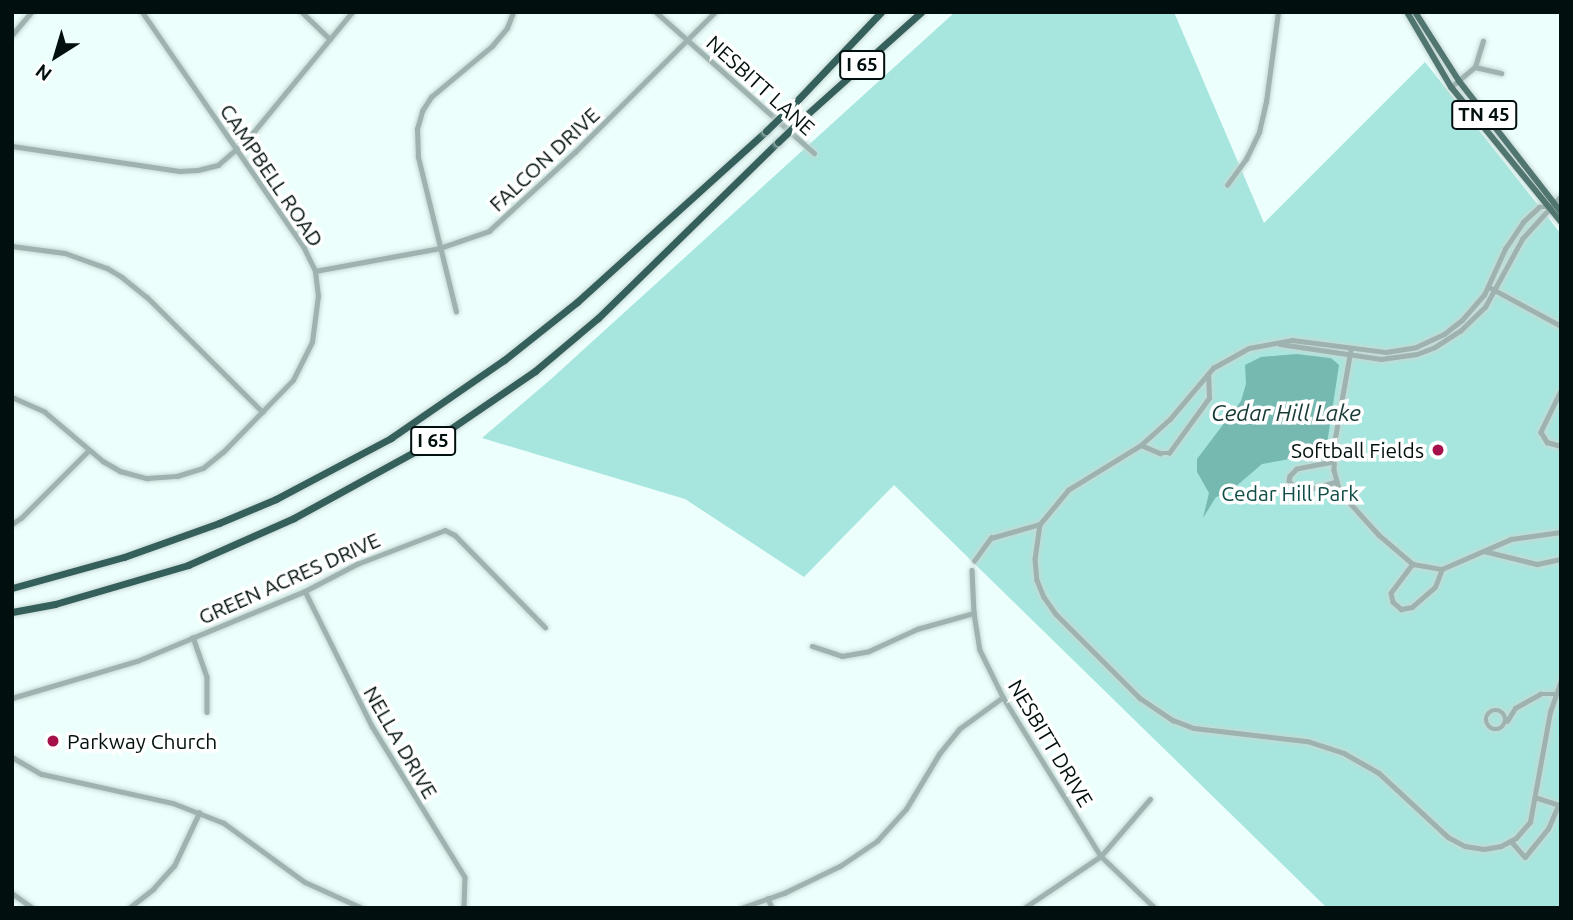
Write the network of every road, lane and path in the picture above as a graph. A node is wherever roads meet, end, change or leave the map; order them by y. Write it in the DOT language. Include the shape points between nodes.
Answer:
graph roads {
  1 [pos="31,12"];
  2 [pos="142,12"];
  3 [pos="302,12"];
  4 [pos="352,12"];
  5 [pos="513,12"];
  6 [pos="656,12"];
  7 [pos="715,12"];
  8 [pos="881,12"];
  9 [pos="922,12"];
  10 [pos="1278,12"];
  11 [pos="1407,12"];
  12 [pos="1415,12"];
  13 [pos="12,35"];
  14 [pos="330,39"];
  15 [pos="687,40"];
  16 [pos="1483,41"];
  17 [pos="1475,67"];
  18 [pos="1501,74"];
  19 [pos="1459,82"];
  20 [pos="1451,87"];
  21 [pos="12,146"];
  22 [pos="238,150"];
  23 [pos="814,153"];
  24 [pos="1227,185"];
  25 [pos="1561,197"];
  26 [pos="1551,205"];
  27 [pos="1561,212"];
  28 [pos="1561,222"];
  29 [pos="12,246"];
  30 [pos="440,248"];
  31 [pos="315,271"];
  32 [pos="1489,287"];
  33 [pos="1496,290"];
  34 [pos="456,312"];
  35 [pos="1561,326"];
  36 [pos="1258,346"];
  37 [pos="1351,350"];
  38 [pos="1349,357"];
  39 [pos="1208,374"];
  40 [pos="1561,391"];
  41 [pos="12,397"];
  42 [pos="263,412"];
  43 [pos="1140,444"];
  44 [pos="1561,446"];
  45 [pos="89,450"];
  46 [pos="1333,462"];
  47 [pos="1336,482"];
  48 [pos="12,524"];
  49 [pos="1040,524"];
  50 [pos="1561,532"];
  51 [pos="1483,551"];
  52 [pos="1561,559"];
  53 [pos="974,561"];
  54 [pos="1413,564"];
  55 [pos="1442,569"];
  56 [pos="972,570"];
  57 [pos="12,589"];
  58 [pos="305,591"];
  59 [pos="12,612"];
  60 [pos="974,613"];
  61 [pos="545,627"];
  62 [pos="193,637"];
  63 [pos="812,646"];
  64 [pos="1561,680"];
  65 [pos="1555,694"];
  66 [pos="1003,697"];
  67 [pos="12,698"];
  68 [pos="1520,705"];
  69 [pos="1495,710"];
  70 [pos="207,712"];
  71 [pos="1506,724"];
  72 [pos="12,757"];
  73 [pos="1536,798"];
  74 [pos="1150,799"];
  75 [pos="199,813"];
  76 [pos="1511,841"];
  77 [pos="1101,856"];
  78 [pos="12,893"];
  79 [pos="768,898"];
  80 [pos="351,906"];
  81 [pos="33,908"];
  82 [pos="130,908"];
  83 [pos="362,908"];
  84 [pos="464,908"];
  85 [pos="741,908"];
  86 [pos="772,908"];
  87 [pos="1024,908"];
  88 [pos="1155,908"];
  1 -- 13 [label="street"];
  2 -- 22 [label="street, CAMPBELL ROAD"];
  3 -- 14 [label="street"];
  4 -- 14 [label="street"];
  5 -- 30 [label="street" via="499,38 434,94 419,121 417,146"];
  6 -- 15 [label="street, NESBITT LANE"];
  7 -- 15 [label="street, FALCON DRIVE"];
  8 -- 57 [label="highway, I 65, bridge" via="766,131 577,302 493,368 391,438 276,499 219,523 124,557"];
  9 -- 59 [label="highway, I 65, bridge" via="803,118 598,318 535,371 427,444 293,519 188,565"];
  10 -- 24 [label="street" via="1263,119 1246,159"];
  11 -- 20 [label="main road, TN 45"];
  12 -- 19 [label="main road, TN 45"];
  14 -- 22 [label="street"];
  15 -- 23 [label="street, NESBITT LANE"];
  15 -- 30 [label="street, FALCON DRIVE" via="506,217 489,231"];
  16 -- 17 [label="street"];
  17 -- 18 [label="street"];
  17 -- 19 [label="street"];
  19 -- 20 [label="street"];
  19 -- 26 [label="main road, TN 45"];
  20 -- 26 [label="main road, TN 45"];
  21 -- 22 [label="street" via="179,171 218,165"];
  22 -- 31 [label="street, CAMPBELL ROAD" via="298,236"];
  25 -- 26 [label="street"];
  26 -- 27 [label="main road, TN 45"];
  26 -- 28 [label="main road, TN 45"];
  26 -- 32 [label="street" via="1539,207 1519,227"];
  26 -- 33 [label="street" via="1517,246"];
  29 -- 42 [label="street" via="65,253 122,277"];
  30 -- 31 [label="street, FALCON DRIVE"];
  30 -- 34 [label="street"];
  31 -- 42 [label="street, CAMPBELL ROAD" via="317,322 308,354 293,380"];
  32 -- 33 [label="street"];
  32 -- 37 [label="street" via="1462,320 1424,344 1387,352"];
  33 -- 35 [label="street"];
  33 -- 38 [label="street" via="1469,324 1435,347 1399,358"];
  36 -- 37 [label="street" via="1292,340"];
  36 -- 38 [label="street" via="1294,345"];
  36 -- 39 [label="street" via="1233,355"];
  37 -- 38 [label="street"];
  38 -- 46 [label="street"];
  39 -- 43 [label="street" via="1170,419"];
  39 -- 43 [label="street" via="1209,398 1169,453"];
  40 -- 44 [label="street" via="1541,432 1547,442"];
  41 -- 45 [label="street" via="45,412"];
  42 -- 45 [label="street, CAMPBELL ROAD" via="212,462 193,473 147,478 120,471"];
  43 -- 49 [label="street" via="1068,490"];
  45 -- 48 [label="street"];
  46 -- 47 [label="street"];
  46 -- 47 [label="street" via="1297,469 1289,481 1300,492"];
  47 -- 54 [label="street" via="1360,517"];
  49 -- 53 [label="street" via="991,538"];
  49 -- 76 [label="street" via="1035,559 1044,597 1124,684 1153,707 1194,728 1292,738 1333,749 1378,773 1455,842 1484,849"];
  50 -- 51 [label="street" via="1511,539"];
  51 -- 52 [label="street" via="1537,564"];
  51 -- 55 [label="street"];
  54 -- 55 [label="street"];
  54 -- 55 [label="street" via="1391,593 1401,609 1412,607 1436,587"];
  56 -- 60 [label="street, NESBITT DRIVE"];
  58 -- 61 [label="street, GREEN ACRES DRIVE" via="357,564 445,530"];
  58 -- 62 [label="street, GREEN ACRES DRIVE"];
  58 -- 84 [label="street, NELLA DRIVE" via="372,726 465,877"];
  60 -- 63 [label="street" via="917,629 869,651 842,656"];
  60 -- 66 [label="street, NESBITT DRIVE" via="980,650"];
  62 -- 67 [label="street, GREEN ACRES DRIVE" via="137,661"];
  62 -- 70 [label="street" via="207,677"];
  64 -- 65 [label="street"];
  65 -- 68 [label="street" via="1540,694"];
  65 -- 73 [label="street"];
  66 -- 77 [label="street, NESBITT DRIVE"];
  66 -- 79 [label="street" via="959,729 906,809 877,841 840,866"];
  68 -- 69 [label="street"];
  68 -- 71 [label="street"];
  69 -- 71 [label="street" via="1504,714"];
  69 -- 71 [label="street" via="1487,715 1488,727 1498,731"];
  72 -- 75 [label="street" via="42,775 173,803"];
  73 -- 76 [label="street" via="1530,822"];
  73 -- 76 [label="street" via="1558,805 1548,829 1525,857"];
  74 -- 77 [label="street"];
  75 -- 80 [label="street" via="250,839 305,882"];
  75 -- 82 [label="street" via="174,866"];
  77 -- 87 [label="street"];
  77 -- 88 [label="street, NESBITT DRIVE"];
  78 -- 81 [label="street"];
  79 -- 85 [label="street"];
  79 -- 86 [label="street"];
  80 -- 83 [label="street"];
}
